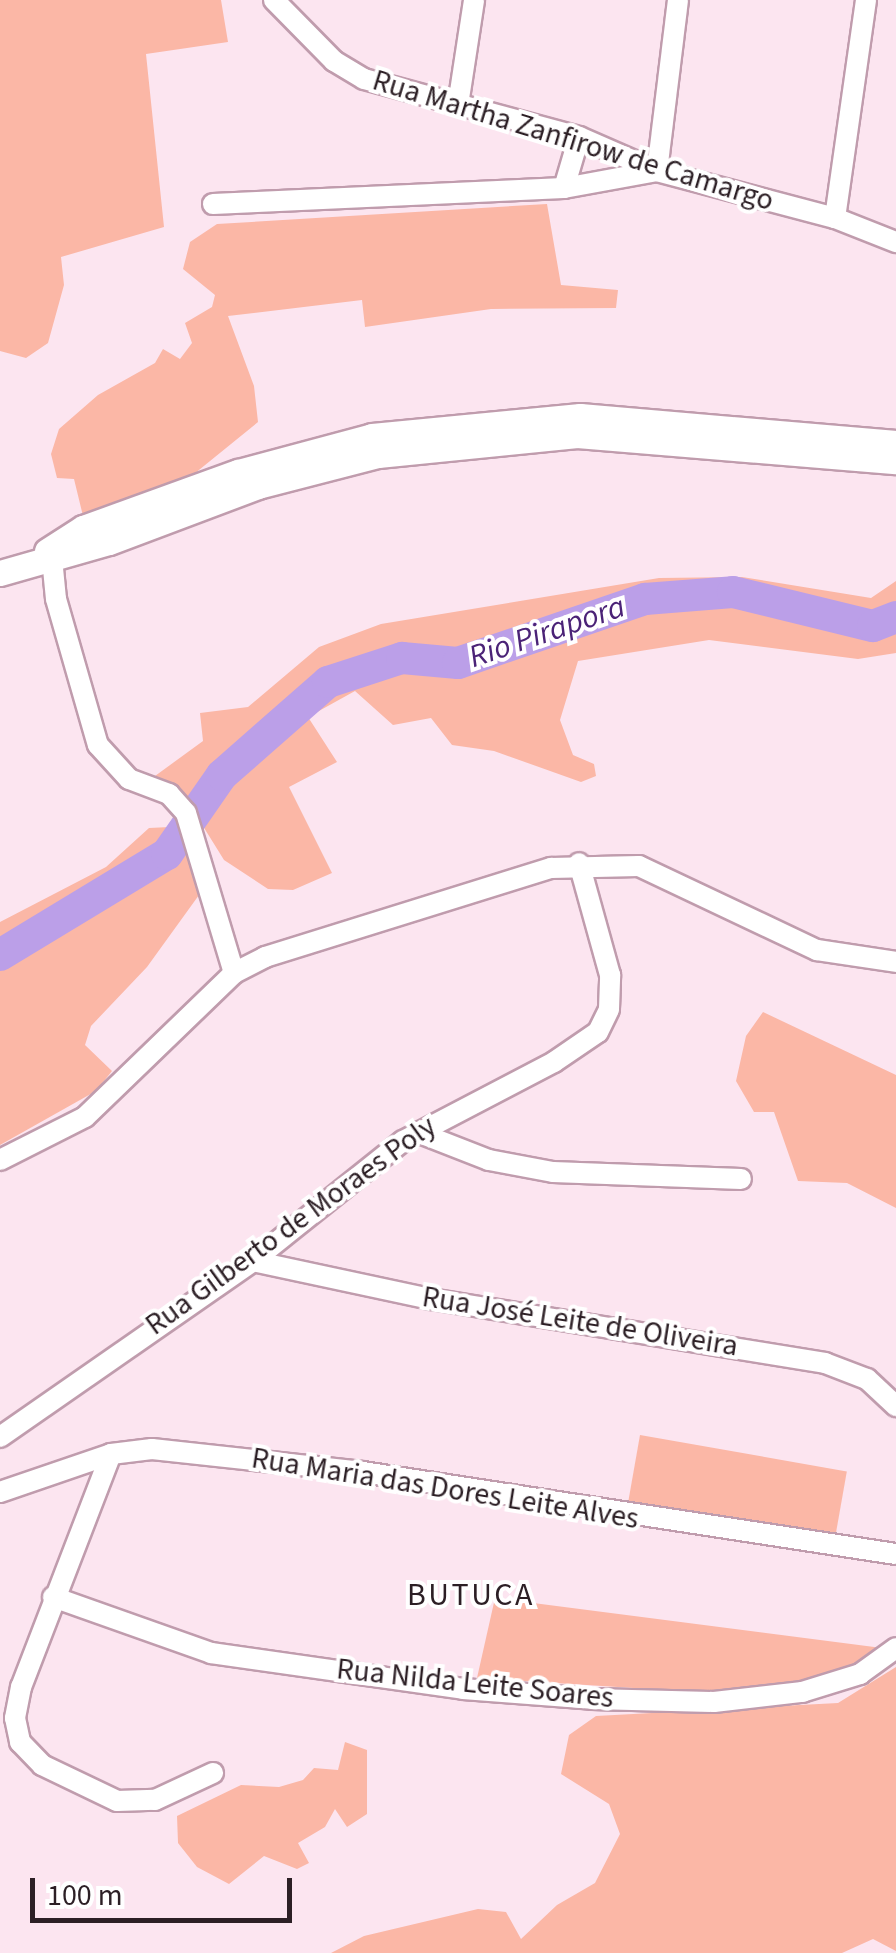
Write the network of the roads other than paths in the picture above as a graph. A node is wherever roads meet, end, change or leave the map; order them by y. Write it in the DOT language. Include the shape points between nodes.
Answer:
graph roads {
  1 [pos="274,0"];
  2 [pos="474,0"];
  3 [pos="678,0"];
  4 [pos="866,0"];
  5 [pos="458,105"];
  6 [pos="580,137"];
  7 [pos="657,171"];
  8 [pos="564,188"];
  9 [pos="214,204"];
  10 [pos="834,218"];
  11 [pos="896,242"];
  12 [pos="896,443"];
  13 [pos="896,462"];
  14 [pos="44,556"];
  15 [pos="0,573"];
  16 [pos="579,864"];
  17 [pos="896,962"];
  18 [pos="234,973"];
  19 [pos="417,1132"];
  20 [pos="3,1162"];
  21 [pos="741,1179"];
  22 [pos="253,1261"];
  23 [pos="896,1406"];
  24 [pos="0,1437"];
  25 [pos="110,1454"];
  26 [pos="0,1492"];
  27 [pos="896,1554"];
  28 [pos="53,1598"];
  29 [pos="896,1648"];
  30 [pos="214,1773"];
  1 -- 5 [label="street, Rua Martha Zanfirow de Camargo" via="334,61 364,79"];
  2 -- 5 [label="street"];
  3 -- 7 [label="street"];
  4 -- 10 [label="street"];
  5 -- 6 [label="street, Rua Martha Zanfirow de Camargo"];
  6 -- 7 [label="street, Rua Martha Zanfirow de Camargo"];
  6 -- 8 [label="street"];
  7 -- 8 [label="street"];
  7 -- 10 [label="street, Rua Martha Zanfirow de Camargo"];
  8 -- 9 [label="street"];
  10 -- 11 [label="street, Rua Martha Zanfirow de Camargo"];
  12 -- 14 [label="main road" via="597,417 372,436 238,472 83,528"];
  13 -- 14 [label="main road" via="576,436 484,442 378,455"];
  14 -- 15 [label="main road"];
  14 -- 18 [label="street" via="98,744 128,778 169,794 186,813"];
  16 -- 17 [label="street" via="639,866 817,950"];
  16 -- 18 [label="street" via="520,875"];
  16 -- 19 [label="street, Rua Gilberto de Moraes Poly" via="610,976 609,1009 598,1032"];
  18 -- 20 [label="street" via="85,1116"];
  19 -- 21 [label="street" via="489,1160 552,1172"];
  19 -- 22 [label="street, Rua Gilberto de Moraes Poly"];
  22 -- 23 [label="street, Rua José Leite de Oliveira" via="432,1299 825,1363 867,1379"];
  22 -- 24 [label="street, Rua Gilberto de Moraes Poly"];
  25 -- 26 [label="street, Rua Maria das Dores Leite Alves"];
  25 -- 27 [label="street, Rua Maria das Dores Leite Alves" via="172,1450 363,1472"];
  25 -- 28 [label="street" via="83,1536"];
  28 -- 29 [label="street, Rua Nilda Leite Soares" via="211,1654 463,1689 592,1699 714,1702 802,1692 860,1674"];
  28 -- 30 [label="street" via="20,1688 14,1718 20,1742 42,1765 117,1801 155,1800"];
}
